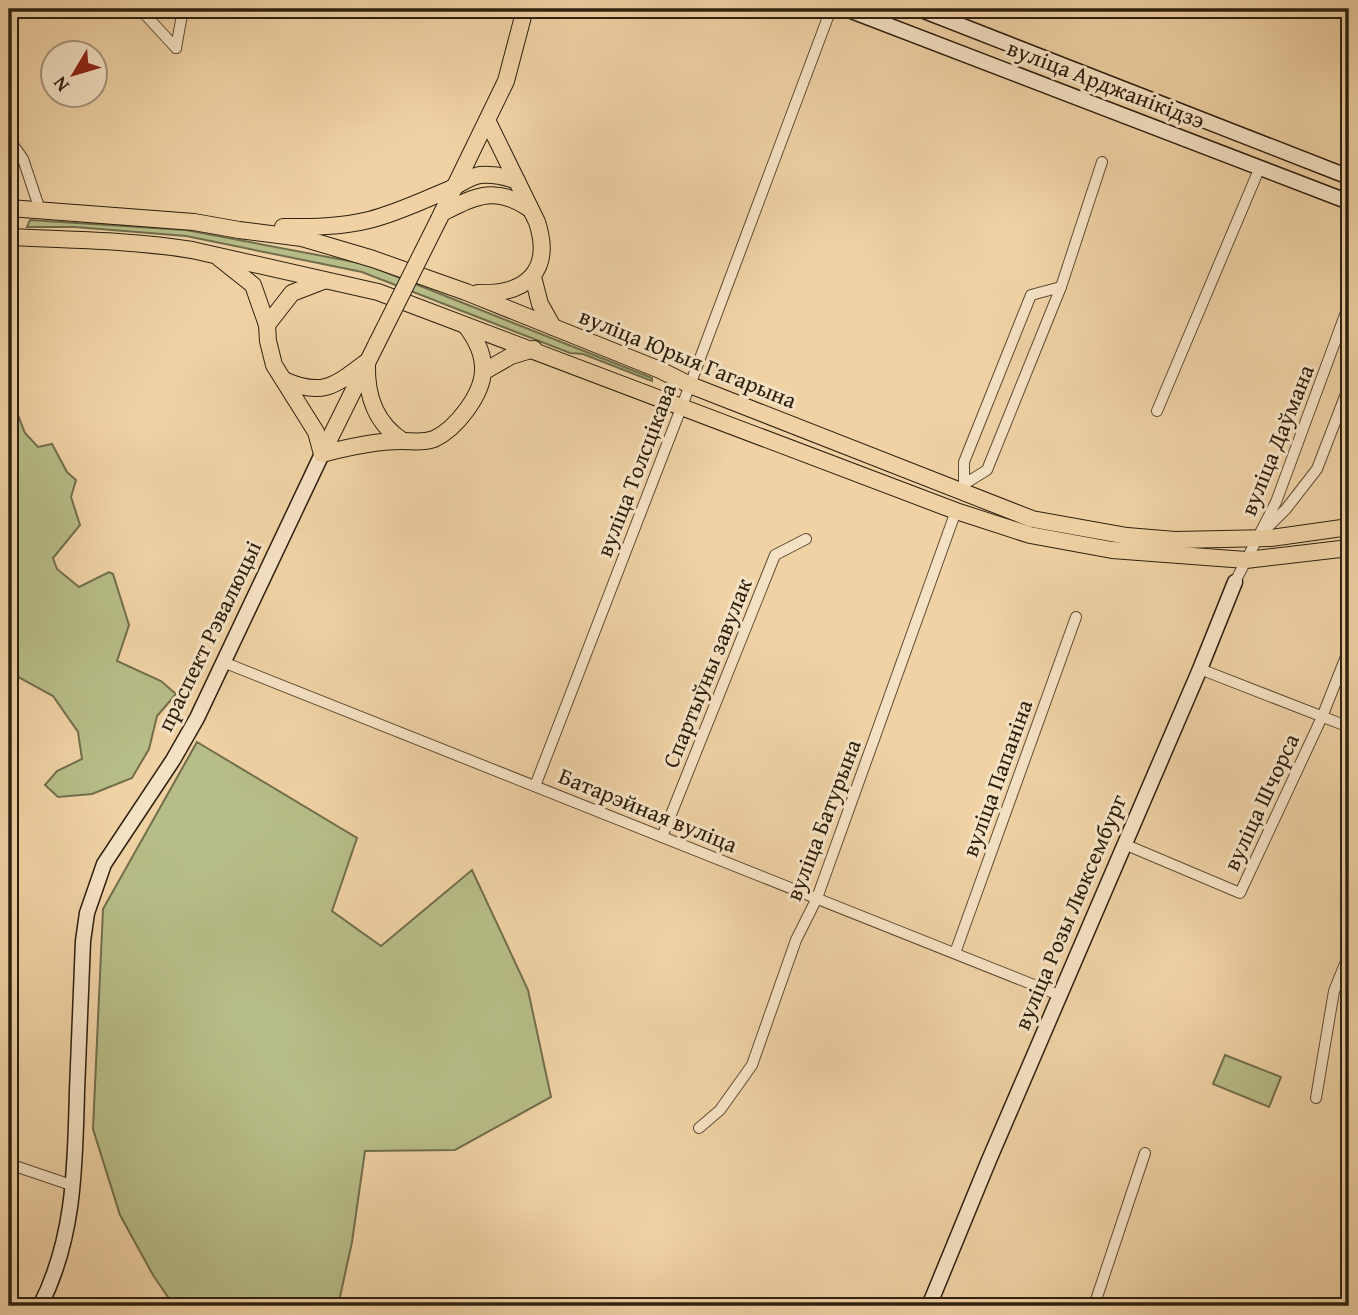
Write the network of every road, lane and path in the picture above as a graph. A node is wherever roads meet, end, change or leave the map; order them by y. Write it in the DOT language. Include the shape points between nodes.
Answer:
graph roads {
  1 [pos="140,9"];
  2 [pos="183,9"];
  3 [pos="525,9"];
  4 [pos="831,9"];
  5 [pos="846,9"];
  6 [pos="919,9"];
  7 [pos="488,122"];
  8 [pos="9,139"];
  9 [pos="9,156"];
  10 [pos="23,159"];
  11 [pos="1102,162"];
  12 [pos="1260,167"];
  13 [pos="1349,177"];
  14 [pos="517,181"];
  15 [pos="456,186"];
  16 [pos="1349,202"];
  17 [pos="9,208"];
  18 [pos="40,210"];
  19 [pos="530,210"];
  20 [pos="440,216"];
  21 [pos="239,230"];
  22 [pos="9,237"];
  23 [pos="215,255"];
  24 [pos="533,276"];
  25 [pos="323,281"];
  26 [pos="1061,287"];
  27 [pos="466,292"];
  28 [pos="1349,304"];
  29 [pos="267,325"];
  30 [pos="466,326"];
  31 [pos="553,327"];
  32 [pos="534,349"];
  33 [pos="367,362"];
  34 [pos="483,372"];
  35 [pos="284,380"];
  36 [pos="690,385"];
  37 [pos="1349,386"];
  38 [pos="681,407"];
  39 [pos="1157,411"];
  40 [pos="403,441"];
  41 [pos="323,454"];
  42 [pos="964,488"];
  43 [pos="956,511"];
  44 [pos="1349,527"];
  45 [pos="1258,538"];
  46 [pos="806,539"];
  47 [pos="1349,548"];
  48 [pos="1246,560"];
  49 [pos="1235,582"];
  50 [pos="1076,617"];
  51 [pos="1349,649"];
  52 [pos="223,662"];
  53 [pos="1200,669"];
  54 [pos="1322,716"];
  55 [pos="1349,727"];
  56 [pos="535,786"];
  57 [pos="9,801"];
  58 [pos="9,818"];
  59 [pos="662,836"];
  60 [pos="1124,844"];
  61 [pos="817,898"];
  62 [pos="955,953"];
  63 [pos="1349,954"];
  64 [pos="1059,995"];
  65 [pos="1316,1098"];
  66 [pos="699,1128"];
  67 [pos="1145,1153"];
  68 [pos="9,1164"];
  69 [pos="74,1186"];
  70 [pos="40,1306"];
  71 [pos="929,1306"];
  72 [pos="1094,1306"];
  1 -- 2 [label="street" via="176,48"];
  3 -- 7 [label="main road, праспект Рэвалюцыі" via="506,81"];
  4 -- 36 [label="street, вуліца Толсцікава"];
  5 -- 12 [label="main road, вуліца Арджанікідзэ"];
  6 -- 13 [label="main road, вуліца Арджанікідзэ"];
  7 -- 14 [label="main road"];
  7 -- 15 [label="main road, праспект Рэвалюцыі"];
  8 -- 10 [label="street"];
  9 -- 10 [label="street"];
  10 -- 18 [label="street"];
  11 -- 26 [label="street"];
  12 -- 16 [label="main road, вуліца Арджанікідзэ"];
  12 -- 39 [label="street"];
  14 -- 15 [label="main road" via="481,175"];
  14 -- 19 [label="main road"];
  15 -- 20 [label="main road, праспект Рэвалюцыі"];
  15 -- 21 [label="main road" via="357,222"];
  17 -- 18 [label="main road, вуліца Юрыя Гагарына"];
  18 -- 21 [label="main road, вуліца Юрыя Гагарына"];
  19 -- 20 [label="main road" via="508,197 491,194 470,199"];
  19 -- 24 [label="main road" via="542,236 540,264"];
  20 -- 33 [label="main road, праспект Рэвалюцыі, bridge"];
  21 -- 27 [label="main road, вуліца Юрыя Гагарына" via="302,238"];
  22 -- 23 [label="main road, вуліца Юрыя Гагарына" via="161,245"];
  23 -- 25 [label="main road, вуліца Юрыя Гагарына"];
  23 -- 29 [label="main road" via="253,285"];
  24 -- 27 [label="main road" via="500,293"];
  24 -- 31 [label="main road"];
  25 -- 29 [label="main road" via="292,293"];
  25 -- 30 [label="main road, вуліца Юрыя Гагарына" via="378,292"];
  26 -- 42 [label="street" via="987,470"];
  26 -- 42 [label="street" via="1031,295 964,462"];
  27 -- 31 [label="main road, вуліца Юрыя Гагарына"];
  28 -- 45 [label="street, вуліца Даўмана" via="1276,502"];
  29 -- 35 [label="main road" via="270,353"];
  30 -- 32 [label="main road, вуліца Юрыя Гагарына"];
  30 -- 34 [label="main road" via="478,345"];
  31 -- 36 [label="main road, вуліца Юрыя Гагарына"];
  32 -- 34 [label="main road"];
  32 -- 38 [label="main road, вуліца Юрыя Гагарына"];
  33 -- 35 [label="main road" via="329,388 306,388"];
  33 -- 40 [label="main road" via="368,392 376,412"];
  33 -- 41 [label="main road, праспект Рэвалюцыі"];
  34 -- 40 [label="main road" via="478,390 455,424 434,439"];
  35 -- 41 [label="main road" via="316,432"];
  36 -- 38 [label="street, вуліца Толсцікава"];
  36 -- 42 [label="main road, вуліца Юрыя Гагарына"];
  37 -- 45 [label="street, вуліца Даўмана" via="1317,469"];
  38 -- 43 [label="main road, вуліца Юрыя Гагарына"];
  38 -- 56 [label="street, вуліца Толсцікава"];
  40 -- 41 [label="main road" via="350,446"];
  41 -- 52 [label="main road, праспект Рэвалюцыі"];
  42 -- 45 [label="main road, вуліца Юрыя Гагарына" via="1032,519 1126,536"];
  43 -- 48 [label="main road, вуліца Юрыя Гагарына" via="1030,536 1112,550"];
  43 -- 61 [label="street, вуліца Батурына"];
  44 -- 45 [label="main road, вуліца Юрыя Гагарына"];
  45 -- 48 [label="street, вуліца Розы Люксембург"];
  46 -- 59 [label="street, Спартыўны завулак" via="775,555"];
  47 -- 48 [label="main road, вуліца Юрыя Гагарына"];
  48 -- 49 [label="street, вуліца Розы Люксембург"];
  49 -- 53 [label="main road, вуліца Розы Люксембург"];
  50 -- 62 [label="street, вуліца Папаніна"];
  51 -- 54 [label="street, вуліца Шчорса"];
  52 -- 56 [label="street, Батарэйная вуліца"];
  52 -- 69 [label="main road, праспект Рэвалюцыі" via="173,760 104,864 87,913"];
  53 -- 54 [label="street"];
  53 -- 60 [label="main road, вуліца Розы Люксембург"];
  54 -- 55 [label="street"];
  54 -- 60 [label="street, вуліца Шчорса" via="1240,893"];
  56 -- 59 [label="street, Батарэйная вуліца"];
  57 -- 58 [label="street"];
  59 -- 61 [label="street, Батарэйная вуліца"];
  60 -- 64 [label="main road, вуліца Розы Люксембург"];
  61 -- 62 [label="street, Батарэйная вуліца"];
  61 -- 66 [label="street, вуліца Батурына" via="796,940 752,1065 720,1110"];
  62 -- 64 [label="street, Батарэйная вуліца"];
  63 -- 65 [label="street" via="1334,991"];
  64 -- 71 [label="main road, вуліца Розы Люксембург"];
  67 -- 72 [label="street"];
  68 -- 69 [label="street"];
  69 -- 70 [label="main road, праспект Рэвалюцыі" via="68,1229 50,1289"];
}
